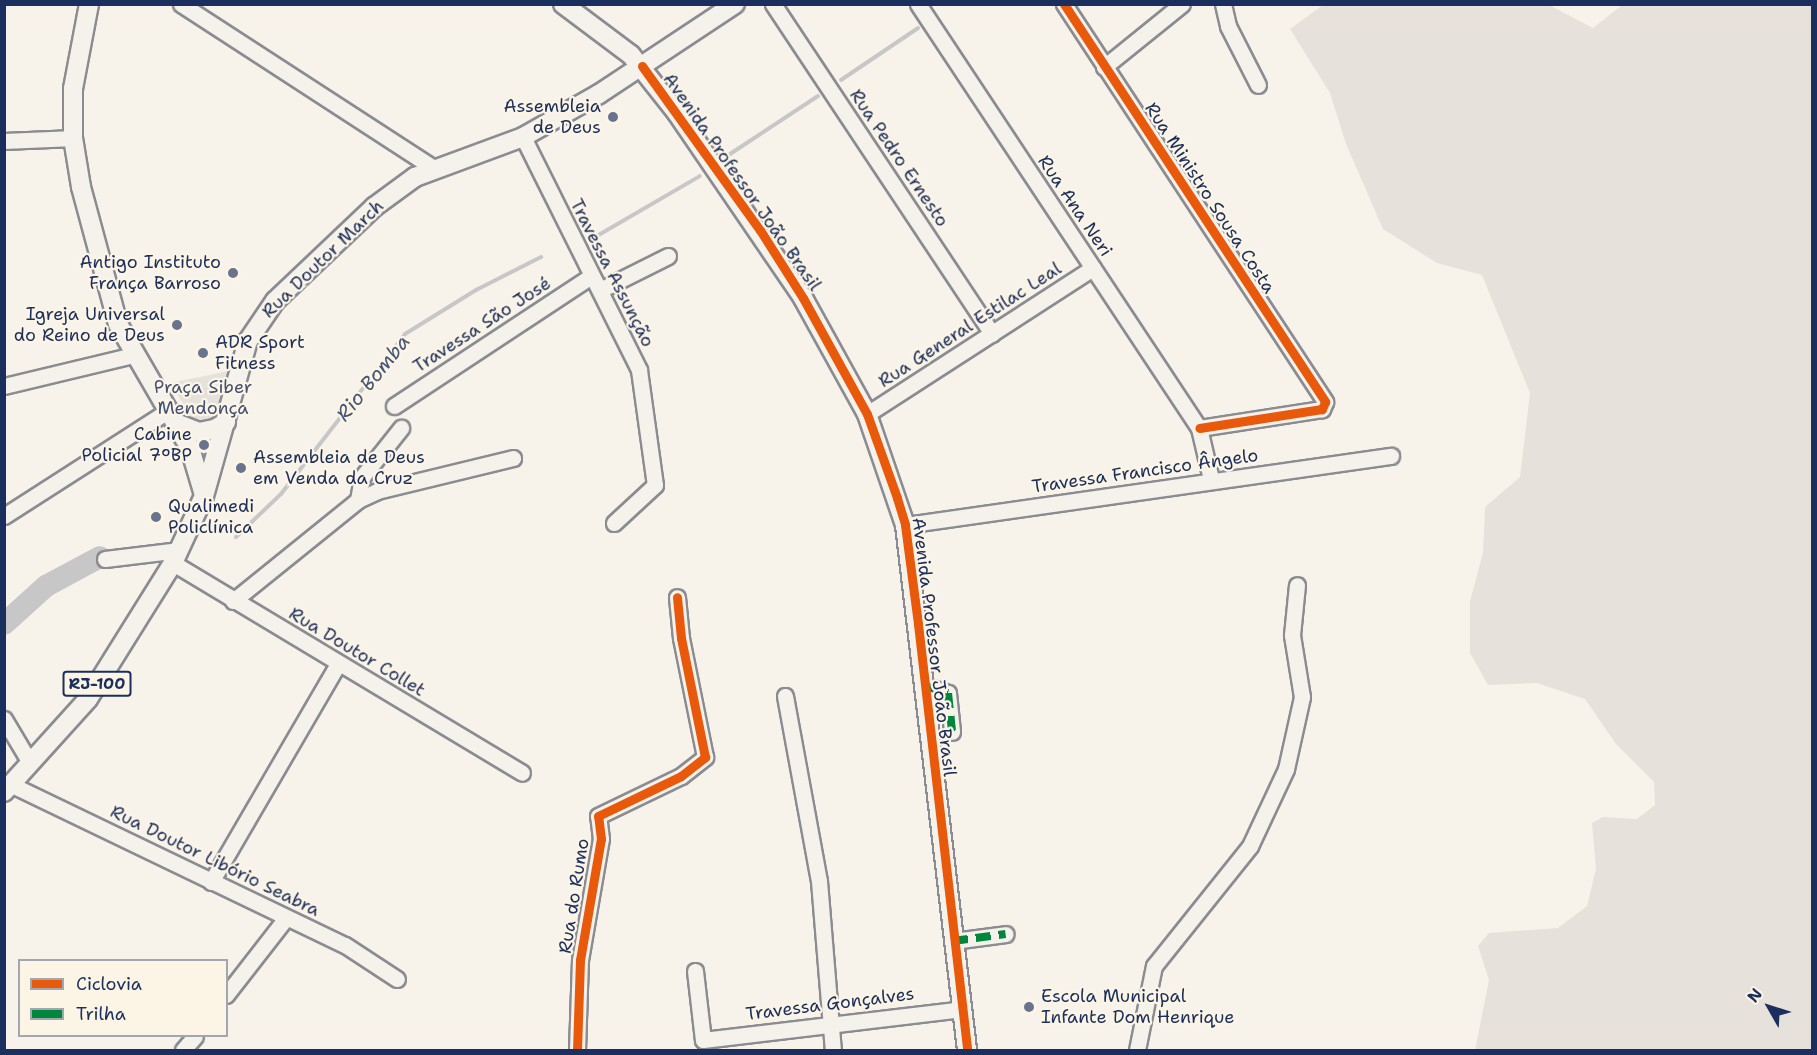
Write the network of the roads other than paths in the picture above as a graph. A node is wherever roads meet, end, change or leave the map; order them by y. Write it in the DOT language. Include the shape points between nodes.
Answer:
graph roads {
  1 [pos="89,4"];
  2 [pos="181,4"];
  3 [pos="563,4"];
  4 [pos="773,4"];
  5 [pos="918,4"];
  6 [pos="1064,4"];
  7 [pos="1182,4"];
  8 [pos="1223,4"];
  9 [pos="734,5"];
  10 [pos="642,66"];
  11 [pos="1104,67"];
  12 [pos="1258,85"];
  13 [pos="523,136"];
  14 [pos="73,138"];
  15 [pos="4,141"];
  16 [pos="435,169"];
  17 [pos="668,255"];
  18 [pos="1093,268"];
  19 [pos="591,276"];
  20 [pos="600,290"];
  21 [pos="992,333"];
  22 [pos="133,355"];
  23 [pos="4,386"];
  24 [pos="394,406"];
  25 [pos="867,414"];
  26 [pos="173,417"];
  27 [pos="226,422"];
  28 [pos="400,428"];
  29 [pos="1199,428"];
  30 [pos="1391,456"];
  31 [pos="513,458"];
  32 [pos="1211,479"];
  33 [pos="204,496"];
  34 [pos="358,500"];
  35 [pos="4,516"];
  36 [pos="614,523"];
  37 [pos="904,525"];
  38 [pos="176,557"];
  39 [pos="105,559"];
  40 [pos="1297,585"];
  41 [pos="677,597"];
  42 [pos="232,601"];
  43 [pos="338,664"];
  44 [pos="925,686"];
  45 [pos="785,696"];
  46 [pos="4,719"];
  47 [pos="952,732"];
  48 [pos="29,761"];
  49 [pos="522,773"];
  50 [pos="8,788"];
  51 [pos="211,882"];
  52 [pos="286,918"];
  53 [pos="1006,934"];
  54 [pos="954,941"];
  55 [pos="695,970"];
  56 [pos="397,979"];
  57 [pos="228,992"];
  58 [pos="962,1009"];
  59 [pos="831,1022"];
  60 [pos="193,1037"];
  61 [pos="183,1050"];
  62 [pos="577,1050"];
  63 [pos="834,1050"];
  64 [pos="967,1050"];
  65 [pos="1137,1050"];
  1 -- 14 [label="main road" via="74,69"];
  2 -- 16 [label="street"];
  3 -- 10 [label="main road, Avenida Professor João Brasil"];
  4 -- 21 [label="street, Rua Pedro Ernesto"];
  5 -- 18 [label="street, Rua Ana Neri"];
  6 -- 11 [label="street, Rua Ministro Sousa Costa"];
  7 -- 11 [label="street"];
  8 -- 12 [label="street" via="1228,27"];
  9 -- 10 [label="main road, Rua Doutor March / RJ-100"];
  10 -- 13 [label="main road, Rua Doutor March / RJ-100"];
  10 -- 25 [label="main road, Avenida Professor João Brasil" via="760,230"];
  11 -- 29 [label="street, Rua Ministro Sousa Costa" via="1324,402 1322,410"];
  13 -- 16 [label="main road, Rua Doutor March / RJ-100"];
  13 -- 19 [label="street, Travessa Assunção"];
  14 -- 15 [label="street"];
  14 -- 22 [label="main road" via="107,292"];
  16 -- 27 [label="main road, Rua Doutor March / RJ-100" via="415,177 374,207 275,301 248,341"];
  17 -- 20 [label="street"];
  18 -- 21 [label="street, Rua General Estilac Leal"];
  18 -- 29 [label="street, Rua Ana Neri"];
  19 -- 20 [label="street, Travessa Assunção"];
  19 -- 24 [label="street, Travessa São José"];
  20 -- 36 [label="street, Travessa Assunção" via="639,370 655,479 647,494"];
  21 -- 25 [label="street, Rua General Estilac Leal"];
  22 -- 23 [label="street"];
  22 -- 26 [label="main road"];
  25 -- 37 [label="main road, Avenida Professor João Brasil"];
  26 -- 27 [label="main road" via="199,432"];
  26 -- 33 [label="main road" via="194,456"];
  26 -- 35 [label="street"];
  27 -- 33 [label="main road, Rua Doutor March / RJ-100"];
  28 -- 34 [label="street" via="362,477"];
  29 -- 32 [label="street, Rua Ana Neri"];
  30 -- 32 [label="street, Travessa Francisco Ângelo"];
  31 -- 34 [label="street" via="377,491"];
  32 -- 37 [label="street, Travessa Francisco Ângelo"];
  33 -- 38 [label="main road, Rua Doutor March / RJ-100"];
  34 -- 42 [label="street"];
  37 -- 44 [label="main road, Avenida Professor João Brasil"];
  38 -- 39 [label="street"];
  38 -- 42 [label="street, Rua Doutor Collet"];
  38 -- 48 [label="main road, Rua Doutor March / RJ-100" via="88,699"];
  40 -- 65 [label="street" via="1292,635 1302,697 1286,769 1250,846 1154,966"];
  41 -- 62 [label="street, Rua do Rumo" via="681,638 705,757 681,776 598,816 602,839 579,968"];
  42 -- 43 [label="street, Rua Doutor Collet"];
  43 -- 49 [label="street, Rua Doutor Collet"];
  43 -- 51 [label="street"];
  44 -- 47 [label="street" via="948,693"];
  44 -- 54 [label="main road, Avenida Professor João Brasil"];
  45 -- 59 [label="street" via="819,881"];
  46 -- 48 [label="street"];
  48 -- 50 [label="main road, Rua Doutor March / RJ-100"];
  50 -- 51 [label="street, Rua Doutor Libório Seabra"];
  51 -- 52 [label="street, Rua Doutor Libório Seabra"];
  52 -- 56 [label="street, Rua Doutor Libório Seabra" via="345,945"];
  52 -- 57 [label="street"];
  53 -- 54 [label="street"];
  54 -- 58 [label="main road, Avenida Professor João Brasil"];
  55 -- 59 [label="street, Travessa Gonçalves" via="703,1040"];
  58 -- 59 [label="street, Travessa Gonçalves"];
  58 -- 64 [label="main road, Avenida Professor João Brasil"];
  59 -- 63 [label="street"];
  60 -- 61 [label="street"];
}
